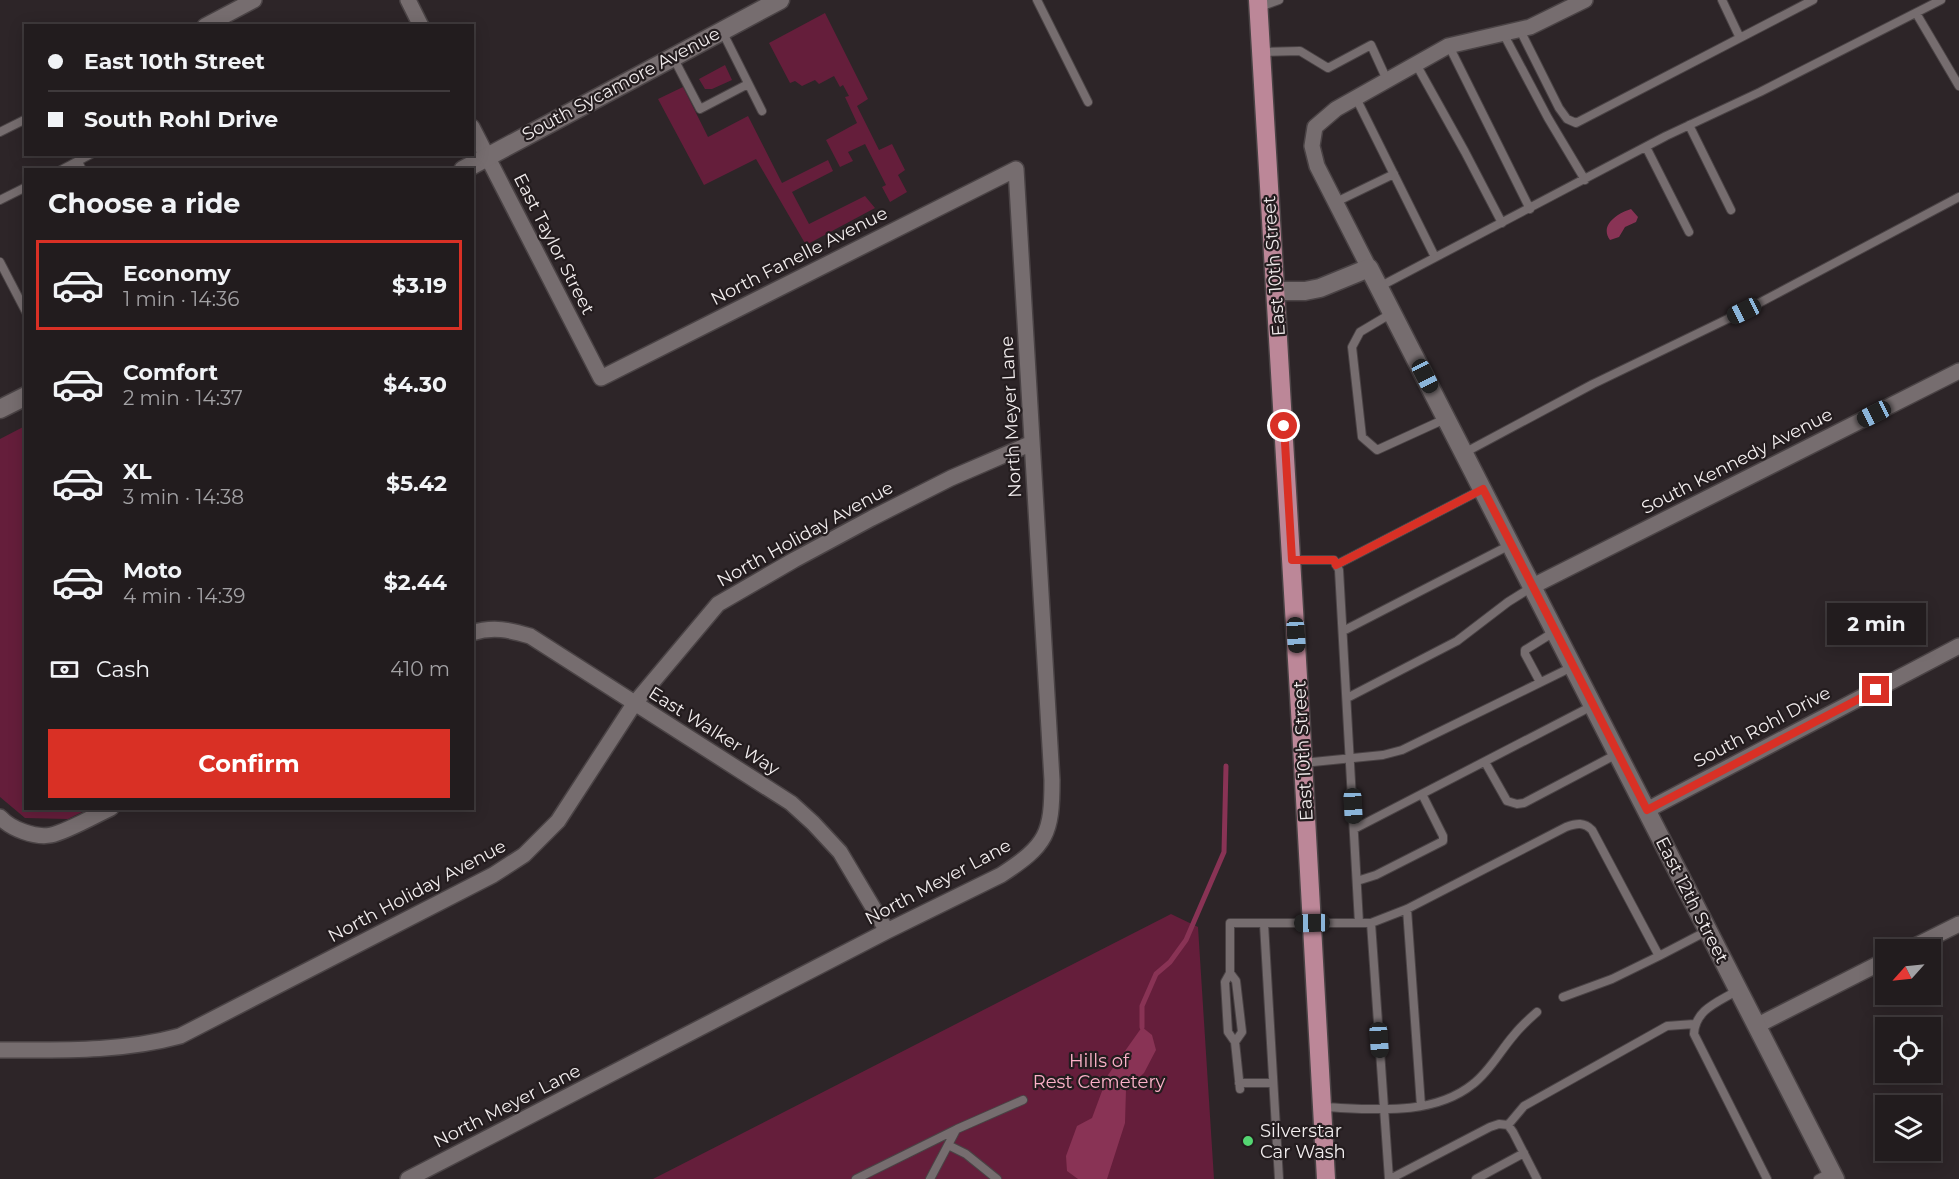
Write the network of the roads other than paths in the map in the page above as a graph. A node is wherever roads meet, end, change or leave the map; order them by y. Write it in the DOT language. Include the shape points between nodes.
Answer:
graph roads {
  1 [pos="254,0"];
  2 [pos="408,0"];
  3 [pos="780,0"];
  4 [pos="1037,0"];
  5 [pos="1279,0"];
  6 [pos="1586,0"];
  7 [pos="1722,0"];
  8 [pos="1813,0"];
  9 [pos="1941,0"];
  10 [pos="1258,4"];
  11 [pos="1916,13"];
  12 [pos="208,24"];
  13 [pos="420,24"];
  14 [pos="722,30"];
  15 [pos="1520,30"];
  16 [pos="1503,33"];
  17 [pos="1740,38"];
  18 [pos="1448,46"];
  19 [pos="1260,52"];
  20 [pos="673,57"];
  21 [pos="1416,64"];
  22 [pos="1387,80"];
  23 [pos="748,84"];
  24 [pos="1959,86"];
  25 [pos="1356,98"];
  26 [pos="1088,102"];
  27 [pos="762,111"];
  28 [pos="24,120"];
  29 [pos="1689,125"];
  30 [pos="474,131"];
  31 [pos="0,132"];
  32 [pos="1646,147"];
  33 [pos="87,156"];
  34 [pos="488,157"];
  35 [pos="78,161"];
  36 [pos="65,168"];
  37 [pos="81,168"];
  38 [pos="467,168"];
  39 [pos="1016,169"];
  40 [pos="1394,174"];
  41 [pos="1585,180"];
  42 [pos="24,189"];
  43 [pos="1959,197"];
  44 [pos="0,200"];
  45 [pos="1336,202"];
  46 [pos="1530,208"];
  47 [pos="1731,210"];
  48 [pos="1502,223"];
  49 [pos="1689,232"];
  50 [pos="1435,257"];
  51 [pos="0,262"];
  52 [pos="1370,268"];
  53 [pos="1379,287"];
  54 [pos="1276,291"];
  55 [pos="24,308"];
  56 [pos="1392,312"];
  57 [pos="1959,371"];
  58 [pos="600,378"];
  59 [pos="24,397"];
  60 [pos="0,409"];
  61 [pos="1447,418"];
  62 [pos="1032,443"];
  63 [pos="1464,453"];
  64 [pos="1483,489"];
  65 [pos="1511,544"];
  66 [pos="1292,560"];
  67 [pos="1336,565"];
  68 [pos="1533,586"];
  69 [pos="1343,631"];
  70 [pos="1556,631"];
  71 [pos="474,632"];
  72 [pos="1959,646"];
  73 [pos="1574,666"];
  74 [pos="1540,682"];
  75 [pos="1347,698"];
  76 [pos="634,704"];
  77 [pos="1594,706"];
  78 [pos="1618,753"];
  79 [pos="1351,758"];
  80 [pos="1485,762"];
  81 [pos="1303,763"];
  82 [pos="1422,794"];
  83 [pos="107,810"];
  84 [pos="1647,810"];
  85 [pos="0,817"];
  86 [pos="1354,830"];
  87 [pos="1357,881"];
  88 [pos="1407,909"];
  89 [pos="1312,923"];
  90 [pos="1359,923"];
  91 [pos="1371,923"];
  92 [pos="1264,924"];
  93 [pos="1959,924"];
  94 [pos="1708,930"];
  95 [pos="887,931"];
  96 [pos="1929,939"];
  97 [pos="1659,956"];
  98 [pos="1875,966"];
  99 [pos="1230,973"];
  100 [pos="1738,990"];
  101 [pos="1563,997"];
  102 [pos="1537,1012"];
  103 [pos="1694,1024"];
  104 [pos="1756,1026"];
  105 [pos="1235,1042"];
  106 [pos="0,1050"];
  107 [pos="1272,1083"];
  108 [pos="1023,1100"];
  109 [pos="1421,1106"];
  110 [pos="1322,1107"];
  111 [pos="1384,1110"];
  112 [pos="1508,1125"];
  113 [pos="957,1129"];
  114 [pos="948,1145"];
  115 [pos="1524,1154"];
  116 [pos="1828,1177"];
  117 [pos="408,1179"];
  118 [pos="856,1179"];
  119 [pos="930,1179"];
  120 [pos="997,1179"];
  121 [pos="1279,1179"];
  122 [pos="1326,1179"];
  123 [pos="1389,1179"];
  124 [pos="1476,1179"];
  125 [pos="1537,1179"];
  126 [pos="1767,1179"];
  1 -- 12 [label="street"];
  2 -- 13 [label="street"];
  3 -- 14 [label="street, South Sycamore Avenue"];
  4 -- 26 [label="lane"];
  5 -- 10 [label="lane"];
  6 -- 15 [label="street"];
  7 -- 17 [label="lane"];
  8 -- 17 [label="lane"];
  9 -- 11 [label="lane"];
  10 -- 19 [label="main road, East 10th Street"];
  11 -- 24 [label="lane"];
  11 -- 29 [label="lane"];
  14 -- 20 [label="street, South Sycamore Avenue"];
  14 -- 23 [label="lane"];
  15 -- 16 [label="street"];
  15 -- 17 [label="lane" via="1559,108 1576,123"];
  16 -- 18 [label="street"];
  16 -- 41 [label="lane"];
  18 -- 21 [label="street"];
  18 -- 46 [label="lane"];
  19 -- 22 [label="lane" via="1300,51 1328,68 1371,45"];
  19 -- 54 [label="main road, East 10th Street"];
  20 -- 23 [label="lane" via="699,109"];
  20 -- 34 [label="street, South Sycamore Avenue"];
  21 -- 22 [label="street"];
  21 -- 48 [label="lane"];
  22 -- 25 [label="street"];
  23 -- 27 [label="lane"];
  25 -- 40 [label="lane"];
  25 -- 45 [label="street, East 12th Street" via="1315,127 1312,146 1317,166"];
  28 -- 31 [label="lane"];
  29 -- 32 [label="lane"];
  29 -- 47 [label="lane"];
  30 -- 34 [label="street, East Taylor Street"];
  32 -- 41 [label="lane"];
  32 -- 49 [label="lane"];
  33 -- 35 [label="lane"];
  34 -- 38 [label="street, South Sycamore Avenue"];
  34 -- 58 [label="street, East Taylor Street"];
  35 -- 36 [label="lane"];
  35 -- 37 [label="lane"];
  39 -- 58 [label="street, North Fanelle Avenue"];
  39 -- 62 [label="street, North Meyer Lane"];
  40 -- 45 [label="lane"];
  40 -- 50 [label="lane"];
  41 -- 46 [label="lane"];
  42 -- 44 [label="lane"];
  43 -- 63 [label="lane"];
  45 -- 52 [label="street, East 12th Street"];
  46 -- 48 [label="lane"];
  48 -- 50 [label="lane"];
  50 -- 53 [label="lane"];
  51 -- 55 [label="lane"];
  52 -- 53 [label="street, East 12th Street"];
  52 -- 54 [label="street" via="1320,288"];
  53 -- 56 [label="street, East 12th Street"];
  54 -- 66 [label="main road, East 10th Street"];
  56 -- 61 [label="street, East 12th Street"];
  56 -- 61 [label="lane" via="1360,332 1352,347 1362,437 1377,450"];
  57 -- 68 [label="street, South Kennedy Avenue"];
  59 -- 60 [label="street"];
  61 -- 63 [label="street, East 12th Street"];
  62 -- 76 [label="street, North Holiday Avenue" via="872,518 718,604"];
  62 -- 95 [label="street, North Meyer Lane" via="1052,780 1048,826 1043,840 1010,869"];
  63 -- 64 [label="street, East 12th Street"];
  64 -- 65 [label="street, East 12th Street"];
  64 -- 67 [label="lane"];
  65 -- 68 [label="street, East 12th Street"];
  65 -- 69 [label="lane"];
  66 -- 67 [label="lane" via="1328,559"];
  66 -- 81 [label="main road, East 10th Street"];
  67 -- 69 [label="lane"];
  68 -- 70 [label="street, East 12th Street"];
  68 -- 75 [label="lane" via="1456,641"];
  69 -- 75 [label="lane"];
  70 -- 73 [label="street, East 12th Street"];
  70 -- 74 [label="lane" via="1525,650"];
  71 -- 76 [label="street, East Walker Way" via="507,629 530,636"];
  72 -- 84 [label="street, South Rohl Drive"];
  73 -- 74 [label="lane"];
  73 -- 77 [label="street, East 12th Street"];
  74 -- 79 [label="lane" via="1402,750"];
  75 -- 79 [label="lane"];
  76 -- 95 [label="street, East Walker Way" via="806,816 840,852"];
  76 -- 106 [label="street, North Holiday Avenue" via="558,821 524,855 493,875 180,1036 97,1050"];
  77 -- 78 [label="street, East 12th Street"];
  77 -- 80 [label="lane"];
  78 -- 80 [label="lane" via="1517,804 1507,801"];
  78 -- 84 [label="street, East 12th Street"];
  79 -- 81 [label="lane"];
  79 -- 86 [label="lane"];
  80 -- 82 [label="lane"];
  81 -- 89 [label="main road, East 10th Street"];
  82 -- 86 [label="lane"];
  82 -- 87 [label="lane" via="1443,841"];
  83 -- 85 [label="street" via="52,835 22,830"];
  84 -- 94 [label="street, East 12th Street"];
  86 -- 87 [label="lane"];
  87 -- 90 [label="lane"];
  88 -- 91 [label="lane"];
  88 -- 97 [label="lane" via="1566,827 1581,823 1592,830"];
  88 -- 109 [label="lane"];
  89 -- 90 [label="lane"];
  89 -- 92 [label="lane"];
  89 -- 110 [label="main road, East 10th Street"];
  90 -- 91 [label="lane"];
  91 -- 111 [label="lane"];
  92 -- 99 [label="lane" via="1230,923"];
  92 -- 107 [label="lane"];
  93 -- 96 [label="street"];
  94 -- 97 [label="lane"];
  94 -- 100 [label="street, East 12th Street"];
  95 -- 117 [label="street, North Meyer Lane"];
  97 -- 101 [label="lane"];
  98 -- 104 [label="street"];
  99 -- 105 [label="lane" via="1225,982 1228,1032"];
  99 -- 105 [label="lane" via="1236,981 1242,1032"];
  100 -- 103 [label="lane" via="1700,1014"];
  100 -- 104 [label="street, East 12th Street"];
  102 -- 109 [label="lane" via="1474,1084 1448,1100"];
  103 -- 112 [label="lane" via="1667,1026 1524,1106"];
  103 -- 126 [label="lane" via="1698,1044"];
  104 -- 116 [label="street, East 12th Street"];
  105 -- 107 [label="lane" via="1240,1086"];
  107 -- 121 [label="lane"];
  108 -- 113 [label="lane"];
  109 -- 111 [label="lane"];
  110 -- 111 [label="lane"];
  110 -- 122 [label="main road, East 10th Street"];
  111 -- 123 [label="lane"];
  112 -- 115 [label="lane"];
  112 -- 123 [label="lane" via="1490,1127"];
  113 -- 114 [label="lane"];
  113 -- 118 [label="lane"];
  114 -- 119 [label="lane"];
  114 -- 120 [label="lane"];
  115 -- 124 [label="lane"];
  115 -- 125 [label="lane"];
}
